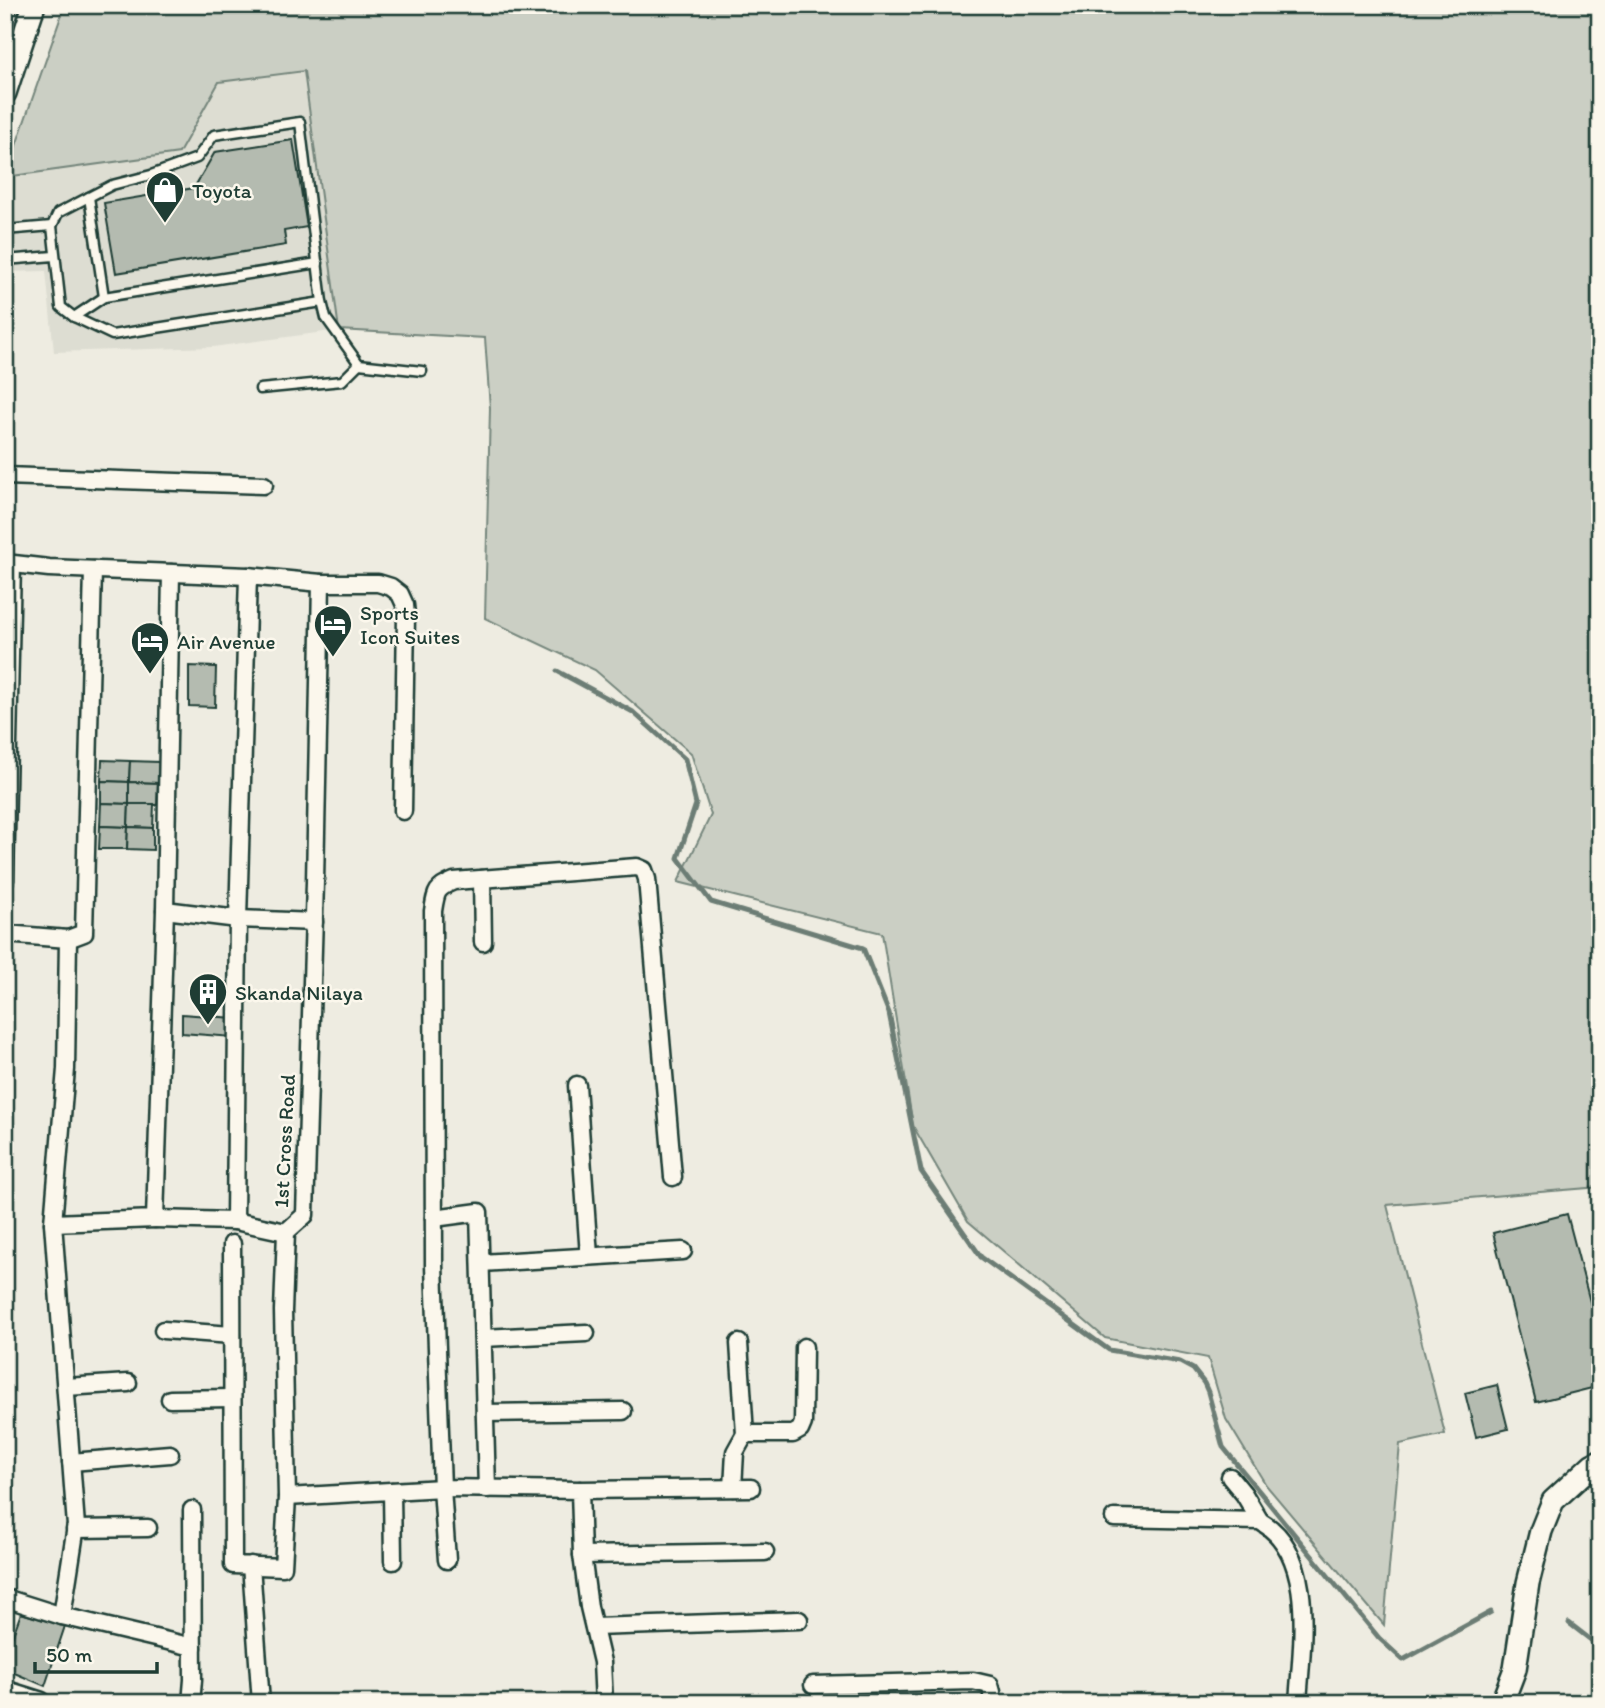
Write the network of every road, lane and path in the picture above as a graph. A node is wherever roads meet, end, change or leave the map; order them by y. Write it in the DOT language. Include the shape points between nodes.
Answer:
graph roads {
  1 [pos="34,5"];
  2 [pos="5,93"];
  3 [pos="89,197"];
  4 [pos="52,226"];
  5 [pos="5,230"];
  6 [pos="54,256"];
  7 [pos="5,260"];
  8 [pos="317,263"];
  9 [pos="104,297"];
  10 [pos="322,302"];
  11 [pos="74,317"];
  12 [pos="359,364"];
  13 [pos="422,371"];
  14 [pos="260,389"];
  15 [pos="5,476"];
  16 [pos="264,485"];
  17 [pos="9,563"];
  18 [pos="93,570"];
  19 [pos="171,573"];
  20 [pos="248,576"];
  21 [pos="321,583"];
  22 [pos="403,811"];
  23 [pos="482,879"];
  24 [pos="5,880"];
  25 [pos="165,910"];
  26 [pos="238,919"];
  27 [pos="314,922"];
  28 [pos="5,934"];
  29 [pos="68,939"];
  30 [pos="483,942"];
  31 [pos="577,1085"];
  32 [pos="673,1177"];
  33 [pos="434,1218"];
  34 [pos="155,1219"];
  35 [pos="234,1221"];
  36 [pos="53,1223"];
  37 [pos="286,1232"];
  38 [pos="232,1244"];
  39 [pos="683,1251"];
  40 [pos="589,1256"];
  41 [pos="481,1263"];
  42 [pos="163,1331"];
  43 [pos="586,1333"];
  44 [pos="232,1335"];
  45 [pos="483,1338"];
  46 [pos="739,1343"];
  47 [pos="804,1347"];
  48 [pos="128,1383"];
  49 [pos="65,1387"];
  50 [pos="232,1398"];
  51 [pos="170,1399"];
  52 [pos="623,1411"];
  53 [pos="485,1413"];
  54 [pos="745,1434"];
  55 [pos="170,1454"];
  56 [pos="1600,1461"];
  57 [pos="71,1462"];
  58 [pos="1230,1477"];
  59 [pos="442,1488"];
  60 [pos="751,1488"];
  61 [pos="487,1489"];
  62 [pos="733,1489"];
  63 [pos="580,1490"];
  64 [pos="392,1491"];
  65 [pos="287,1497"];
  66 [pos="192,1510"];
  67 [pos="1114,1518"];
  68 [pos="1260,1521"];
  69 [pos="148,1528"];
  70 [pos="75,1529"];
  71 [pos="765,1552"];
  72 [pos="582,1555"];
  73 [pos="447,1560"];
  74 [pos="393,1561"];
  75 [pos="251,1565"];
  76 [pos="5,1598"];
  77 [pos="62,1615"];
  78 [pos="799,1620"];
  79 [pos="594,1628"];
  80 [pos="193,1647"];
  81 [pos="813,1685"];
  82 [pos="5,1692"];
  83 [pos="1507,1697"];
  84 [pos="40,1703"];
  85 [pos="191,1703"];
  86 [pos="261,1703"];
  87 [pos="604,1703"];
  88 [pos="992,1703"];
  89 [pos="1298,1703"];
  1 -- 2 [label="street"];
  3 -- 4 [label="lane" via="58,214"];
  3 -- 8 [label="lane" via="112,185 197,159 214,135 300,122"];
  3 -- 9 [label="lane"];
  4 -- 5 [label="lane"];
  4 -- 6 [label="lane"];
  6 -- 7 [label="lane"];
  6 -- 11 [label="lane" via="61,307"];
  8 -- 9 [label="lane"];
  8 -- 10 [label="lane"];
  9 -- 11 [label="lane"];
  10 -- 11 [label="lane" via="112,335"];
  10 -- 12 [label="lane" via="326,318"];
  12 -- 13 [label="lane"];
  12 -- 14 [label="lane" via="342,381"];
  15 -- 16 [label="street"];
  17 -- 18 [label="street"];
  17 -- 24 [label="street"];
  18 -- 19 [label="street"];
  18 -- 29 [label="street" via="84,933"];
  19 -- 20 [label="street"];
  19 -- 25 [label="street"];
  20 -- 21 [label="street"];
  20 -- 26 [label="street"];
  21 -- 22 [label="street" via="378,583 400,594 405,605"];
  21 -- 27 [label="street, 1st Cross Road"];
  23 -- 30 [label="street"];
  23 -- 32 [label="street" via="645,870"];
  23 -- 33 [label="street" via="454,881 440,887 435,896"];
  25 -- 26 [label="street"];
  25 -- 34 [label="street"];
  26 -- 27 [label="street"];
  26 -- 35 [label="street"];
  27 -- 37 [label="street, 1st Cross Road" via="305,1215"];
  28 -- 29 [label="street"];
  29 -- 36 [label="street" via="66,1069"];
  31 -- 40 [label="street"];
  33 -- 41 [label="street" via="479,1212"];
  33 -- 59 [label="street"];
  34 -- 35 [label="street"];
  34 -- 36 [label="street"];
  35 -- 37 [label="street"];
  36 -- 49 [label="street"];
  37 -- 65 [label="street, 1st Cross Road"];
  38 -- 44 [label="street"];
  39 -- 40 [label="street"];
  40 -- 41 [label="street"];
  41 -- 45 [label="street"];
  42 -- 44 [label="street"];
  43 -- 45 [label="street"];
  44 -- 50 [label="street"];
  45 -- 53 [label="street"];
  46 -- 54 [label="street"];
  47 -- 54 [label="street" via="800,1430"];
  48 -- 49 [label="street"];
  49 -- 57 [label="street"];
  50 -- 51 [label="street"];
  50 -- 75 [label="street" via="233,1565"];
  52 -- 53 [label="street"];
  53 -- 61 [label="street"];
  54 -- 62 [label="street" via="734,1452"];
  55 -- 57 [label="street"];
  56 -- 83 [label="street" via="1553,1502 1541,1531"];
  57 -- 70 [label="street"];
  58 -- 68 [label="street"];
  59 -- 61 [label="street"];
  59 -- 64 [label="street"];
  59 -- 73 [label="street"];
  60 -- 62 [label="street"];
  61 -- 63 [label="street"];
  62 -- 63 [label="street"];
  63 -- 72 [label="street"];
  64 -- 65 [label="street"];
  64 -- 74 [label="street"];
  65 -- 75 [label="street, 1st Cross Road" via="283,1567"];
  66 -- 80 [label="street"];
  67 -- 68 [label="street"];
  68 -- 89 [label="street" via="1280,1539 1298,1578 1304,1619"];
  69 -- 70 [label="street"];
  70 -- 77 [label="street"];
  71 -- 72 [label="street"];
  72 -- 79 [label="street"];
  75 -- 86 [label="street"];
  76 -- 77 [label="street"];
  77 -- 80 [label="street"];
  78 -- 79 [label="street"];
  79 -- 87 [label="street"];
  80 -- 85 [label="street"];
  81 -- 88 [label="street" via="973,1681 990,1685"];
  82 -- 84 [label="street"];
}
